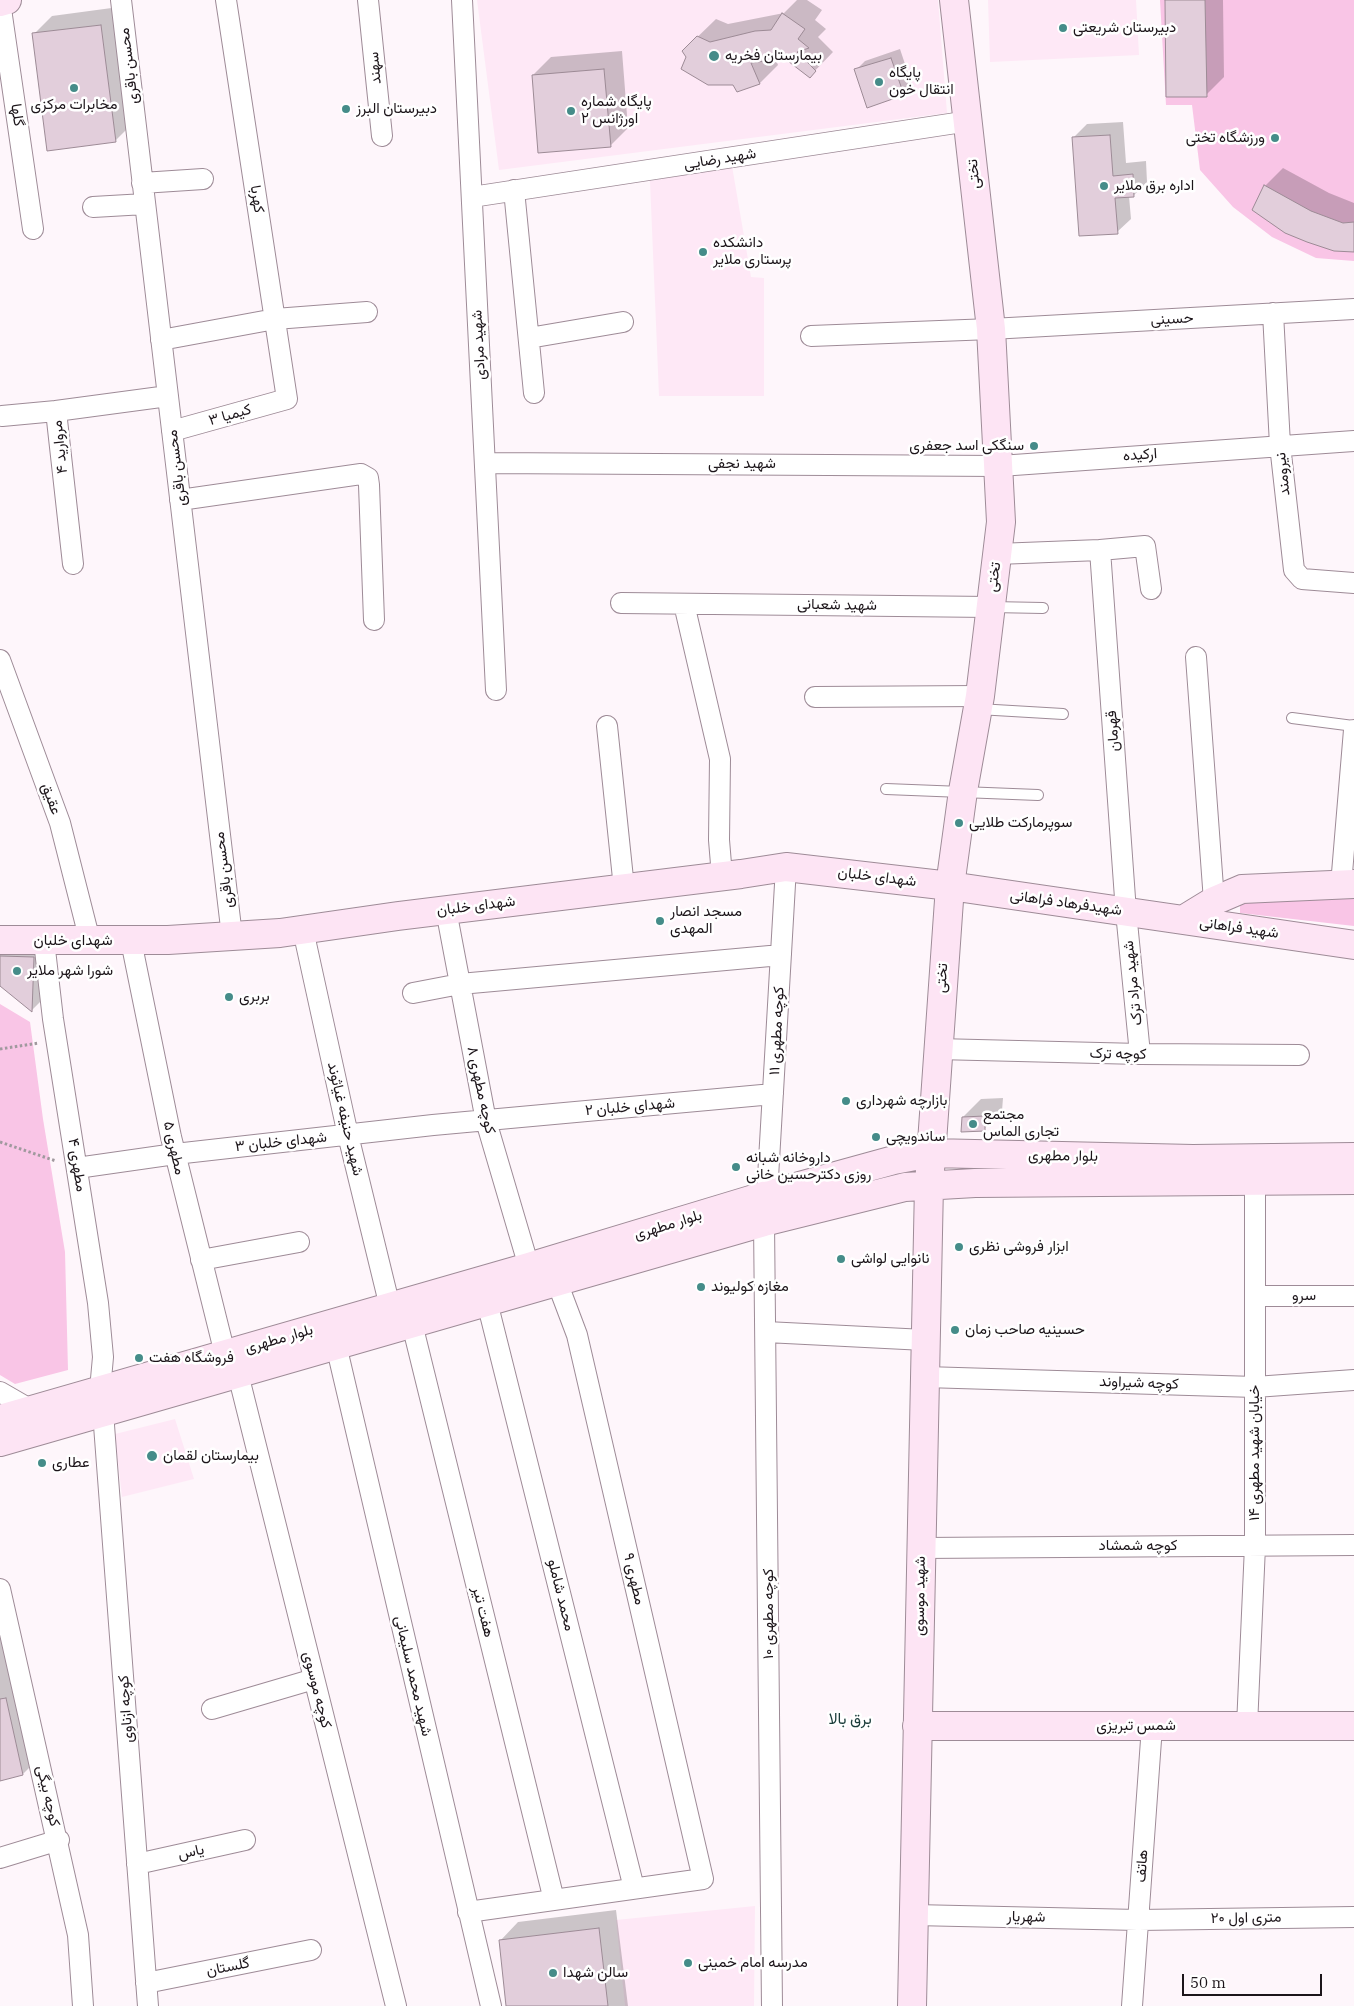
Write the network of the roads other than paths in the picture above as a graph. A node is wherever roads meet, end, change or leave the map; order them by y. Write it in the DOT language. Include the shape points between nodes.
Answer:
graph roads {
  1 [pos="7,0"];
  2 [pos="121,0"];
  3 [pos="226,0"];
  4 [pos="368,0"];
  5 [pos="462,0"];
  6 [pos="954,0"];
  7 [pos="0,2"];
  8 [pos="969,121"];
  9 [pos="382,136"];
  10 [pos="203,180"];
  11 [pos="142,183"];
  12 [pos="514,190"];
  13 [pos="472,197"];
  14 [pos="145,204"];
  15 [pos="93,207"];
  16 [pos="33,229"];
  17 [pos="1354,309"];
  18 [pos="367,312"];
  19 [pos="1273,313"];
  20 [pos="275,319"];
  21 [pos="623,322"];
  22 [pos="991,329"];
  23 [pos="811,336"];
  24 [pos="529,338"];
  25 [pos="161,340"];
  26 [pos="534,393"];
  27 [pos="168,396"];
  28 [pos="287,399"];
  29 [pos="56,411"];
  30 [pos="2,416"];
  31 [pos="172,431"];
  32 [pos="1354,441"];
  33 [pos="1280,445"];
  34 [pos="485,462"];
  35 [pos="1000,466"];
  36 [pos="180,500"];
  37 [pos="1100,550"];
  38 [pos="997,554"];
  39 [pos="72,564"];
  40 [pos="1354,583"];
  41 [pos="1151,589"];
  42 [pos="622,603"];
  43 [pos="684,604"];
  44 [pos="990,607"];
  45 [pos="1043,608"];
  46 [pos="374,620"];
  47 [pos="1196,657"];
  48 [pos="2,672"];
  49 [pos="496,690"];
  50 [pos="815,697"];
  51 [pos="978,703"];
  52 [pos="1062,714"];
  53 [pos="1292,718"];
  54 [pos="607,726"];
  55 [pos="1354,728"];
  56 [pos="886,789"];
  57 [pos="963,791"];
  58 [pos="1038,795"];
  59 [pos="1351,801"];
  60 [pos="786,867"];
  61 [pos="722,876"];
  62 [pos="1347,884"];
  63 [pos="950,886"];
  64 [pos="624,888"];
  65 [pos="1214,901"];
  66 [pos="446,910"];
  67 [pos="1126,912"];
  68 [pos="1183,920"];
  69 [pos="303,930"];
  70 [pos="232,936"];
  71 [pos="0,940"];
  72 [pos="90,940"];
  73 [pos="44,941"];
  74 [pos="131,941"];
  75 [pos="1354,945"];
  76 [pos="781,955"];
  77 [pos="460,984"];
  78 [pos="413,993"];
  79 [pos="937,1048"];
  80 [pos="1140,1054"];
  81 [pos="1299,1055"];
  82 [pos="773,1094"];
  83 [pos="486,1120"];
  84 [pos="348,1135"];
  85 [pos="931,1153"];
  86 [pos="175,1154"];
  87 [pos="1354,1157"];
  88 [pos="77,1168"];
  89 [pos="1255,1179"];
  90 [pos="1354,1180"];
  91 [pos="929,1185"];
  92 [pos="766,1195"];
  93 [pos="764,1222"];
  94 [pos="299,1242"];
  95 [pos="202,1260"];
  96 [pos="529,1267"];
  97 [pos="557,1282"];
  98 [pos="1255,1296"];
  99 [pos="1354,1296"];
  100 [pos="487,1302"];
  101 [pos="390,1307"];
  102 [pos="412,1324"];
  103 [pos="766,1332"];
  104 [pos="925,1340"];
  105 [pos="336,1345"];
  106 [pos="231,1364"];
  107 [pos="925,1377"];
  108 [pos="1354,1380"];
  109 [pos="1255,1387"];
  110 [pos="0,1392"];
  111 [pos="102,1401"];
  112 [pos="39,1408"];
  113 [pos="0,1419"];
  114 [pos="0,1442"];
  115 [pos="1354,1545"];
  116 [pos="1255,1546"];
  117 [pos="921,1548"];
  118 [pos="0,1589"];
  119 [pos="314,1679"];
  120 [pos="212,1709"];
  121 [pos="918,1726"];
  122 [pos="1152,1726"];
  123 [pos="1247,1726"];
  124 [pos="1354,1726"];
  125 [pos="59,1840"];
  126 [pos="245,1840"];
  127 [pos="0,1858"];
  128 [pos="137,1864"];
  129 [pos="634,1888"];
  130 [pos="554,1900"];
  131 [pos="468,1912"];
  132 [pos="914,1915"];
  133 [pos="1354,1917"];
  134 [pos="1138,1920"];
  135 [pos="311,1950"];
  136 [pos="146,1983"];
  137 [pos="83,2006"];
  138 [pos="148,2006"];
  139 [pos="396,2006"];
  140 [pos="490,2006"];
  141 [pos="772,2006"];
  142 [pos="912,2006"];
  143 [pos="1132,2006"];
  1 -- 7 [label="main road"];
  2 -- 11 [label="street, محسن باقری"];
  3 -- 20 [label="street, کهربا"];
  4 -- 9 [label="street, سهند"];
  5 -- 13 [label="street, شهید مرادی"];
  6 -- 8 [label="main road, تختی"];
  7 -- 16 [label="street, گلها"];
  8 -- 12 [label="street, شهید رضایی"];
  8 -- 22 [label="main road, تختی"];
  10 -- 11 [label="street"];
  11 -- 14 [label="street, محسن باقری"];
  12 -- 13 [label="street, شهید رضایی"];
  12 -- 24 [label="street"];
  13 -- 34 [label="street, شهید مرادی"];
  14 -- 15 [label="street"];
  14 -- 25 [label="street, محسن باقری"];
  17 -- 19 [label="street, حسینی"];
  18 -- 20 [label="street"];
  19 -- 22 [label="street, حسینی"];
  19 -- 33 [label="street, نیرومند"];
  20 -- 25 [label="street"];
  20 -- 28 [label="street, کهربا"];
  21 -- 24 [label="street"];
  22 -- 23 [label="street, حسینی"];
  22 -- 35 [label="main road, تختی"];
  24 -- 26 [label="street"];
  25 -- 27 [label="street, محسن باقری"];
  27 -- 29 [label="street, مروارید ۴"];
  27 -- 31 [label="street, محسن باقری"];
  28 -- 31 [label="street, کیمیا ۳"];
  29 -- 30 [label="street"];
  29 -- 39 [label="street, مروارید ۴"];
  31 -- 36 [label="street, محسن باقری"];
  32 -- 33 [label="street, ارکیده"];
  33 -- 35 [label="street, ارکیده"];
  33 -- 40 [label="street, نیرومند" via="1294,570 1302,580"];
  34 -- 35 [label="street, شهید نجفی"];
  34 -- 49 [label="street, شهید مرادی"];
  35 -- 38 [label="main road, تختی" via="1001,522"];
  36 -- 46 [label="street" via="361,474 368,478"];
  36 -- 70 [label="street, محسن باقری"];
  37 -- 38 [label="street"];
  37 -- 41 [label="street" via="1145,546"];
  37 -- 67 [label="street, قهرمان"];
  38 -- 44 [label="main road, تختی"];
  42 -- 43 [label="street, شهید شعبانی"];
  43 -- 44 [label="street, شهید شعبانی"];
  43 -- 61 [label="street" via="720,759"];
  44 -- 45 [label="lane"];
  44 -- 51 [label="main road, تختی"];
  47 -- 65 [label="street"];
  48 -- 72 [label="street, عقیق" via="60,823"];
  50 -- 51 [label="street"];
  51 -- 52 [label="lane"];
  51 -- 57 [label="main road, تختی"];
  53 -- 55 [label="lane"];
  54 -- 64 [label="street"];
  55 -- 59 [label="street"];
  56 -- 57 [label="lane"];
  57 -- 58 [label="lane"];
  57 -- 63 [label="main road, تختی"];
  59 -- 62 [label="street"];
  60 -- 61 [label="main road, شهدای خلبان"];
  60 -- 63 [label="main road, شهدای خلبان"];
  60 -- 76 [label="street, کوچه مطهری ۱۱"];
  61 -- 64 [label="main road, شهدای خلبان"];
  62 -- 65 [label="main road, شهید فراهانی" via="1242,889"];
  63 -- 67 [label="main road, شهیدفرهاد فراهانی"];
  63 -- 79 [label="main road, تختی"];
  64 -- 66 [label="main road, شهدای خلبان"];
  65 -- 68 [label="main road, شهید فراهانی"];
  66 -- 69 [label="main road, شهدای خلبان"];
  66 -- 77 [label="street, کوچه مطهری ۸"];
  67 -- 68 [label="main road, شهیدفرهاد فراهانی"];
  67 -- 80 [label="street, شهید مراد ترک"];
  68 -- 75 [label="main road, شهید فراهانی"];
  69 -- 70 [label="main road, شهدای خلبان"];
  69 -- 84 [label="street, شهید حنیفه غیاثوند"];
  70 -- 74 [label="main road, شهدای خلبان"];
  71 -- 73 [label="main road, شهدای خلبان"];
  72 -- 73 [label="main road, شهدای خلبان"];
  72 -- 74 [label="main road, شهدای خلبان"];
  73 -- 88 [label="street, مطهری ۴"];
  74 -- 86 [label="street, مطهری ۵"];
  76 -- 77 [label="street"];
  76 -- 82 [label="street, کوچه مطهری ۱۱"];
  77 -- 78 [label="street"];
  77 -- 83 [label="street, کوچه مطهری ۸"];
  79 -- 80 [label="street, کوچه ترک"];
  79 -- 85 [label="main road, تختی"];
  80 -- 81 [label="street, کوچه ترک"];
  82 -- 83 [label="street, شهدای خلبان ۲"];
  82 -- 92 [label="street, کوچه مطهری ۱۱"];
  83 -- 84 [label="street, شهدای خلبان ۳"];
  83 -- 96 [label="street, کوچه مطهری ۸"];
  84 -- 86 [label="street, شهدای خلبان ۳"];
  84 -- 101 [label="street, شهید حنیفه غیاثوند"];
  85 -- 87 [label="main road, بلوار مطهری" via="1193,1159"];
  85 -- 91 [label="main road, تختی"];
  85 -- 92 [label="main road, بلوار مطهری"];
  86 -- 88 [label="street, شهدای خلبان ۳"];
  86 -- 95 [label="street, مطهری ۵"];
  88 -- 111 [label="street, مطهری ۴" via="98,1304 103,1357"];
  89 -- 90 [label="main road, بلوار مطهری"];
  89 -- 91 [label="main road, بلوار مطهری"];
  89 -- 98 [label="street, خیابان شهید مطهری ۱۴"];
  91 -- 93 [label="main road, بلوار مطهری" via="905,1187"];
  91 -- 104 [label="main road, شهید موسوی"];
  92 -- 96 [label="main road, بلوار مطهری"];
  93 -- 97 [label="main road, بلوار مطهری"];
  93 -- 103 [label="street, کوچه مطهری ۱۰"];
  94 -- 95 [label="street"];
  95 -- 106 [label="street, مطهری ۵"];
  96 -- 101 [label="main road, بلوار مطهری"];
  97 -- 100 [label="main road, بلوار مطهری"];
  97 -- 129 [label="street, مطهری ۹" via="577,1334 703,1879"];
  98 -- 99 [label="street, سرو"];
  98 -- 109 [label="street, خیابان شهید مطهری ۱۴"];
  100 -- 102 [label="main road, بلوار مطهری"];
  100 -- 129 [label="street, محمد شاملو"];
  101 -- 106 [label="main road, بلوار مطهری"];
  102 -- 105 [label="main road, بلوار مطهری"];
  102 -- 130 [label="street, هفت تیر"];
  103 -- 104 [label="street"];
  103 -- 141 [label="street, کوچه مطهری ۱۰"];
  104 -- 107 [label="main road, شهید موسوی"];
  105 -- 106 [label="main road, بلوار مطهری"];
  105 -- 131 [label="street, شهید محمد سلیمانی"];
  106 -- 111 [label="main road, بلوار مطهری"];
  106 -- 119 [label="street, کوچه موسوی"];
  107 -- 109 [label="street, کوچه شیراوند"];
  107 -- 117 [label="main road, شهید موسوی"];
  108 -- 109 [label="street, کوچه شیراوند"];
  109 -- 116 [label="street, خیابان شهید مطهری ۱۴"];
  110 -- 112 [label="street" via="26,1407"];
  111 -- 112 [label="main road, بلوار مطهری"];
  111 -- 114 [label="main road, بلوار مطهری"];
  111 -- 128 [label="street, کوچه ازناوی"];
  112 -- 113 [label="main road, بلوار مطهری"];
  115 -- 116 [label="street, کوچه شمشاد"];
  116 -- 117 [label="street, کوچه شمشاد"];
  116 -- 123 [label="street, خیابان شهید مطهری ۱۴"];
  117 -- 121 [label="main road, شهید موسوی"];
  118 -- 125 [label="street, کوچه بیگی"];
  119 -- 120 [label="street"];
  119 -- 139 [label="street, کوچه موسوی"];
  121 -- 122 [label="main road, شمس تبریزی"];
  121 -- 132 [label="main road, شهید موسوی"];
  122 -- 123 [label="main road, شمس تبریزی"];
  122 -- 134 [label="street, هاتف"];
  123 -- 124 [label="main road, شمس تبریزی"];
  125 -- 127 [label="street"];
  125 -- 137 [label="street, کوچه بیگی" via="78,1935"];
  126 -- 128 [label="street, یاس"];
  128 -- 136 [label="street, کوچه ازناوی"];
  129 -- 130 [label="street"];
  130 -- 131 [label="street"];
  131 -- 140 [label="street, شهید محمد سلیمانی"];
  132 -- 134 [label="street, شهریار"];
  132 -- 142 [label="main road, شهید موسوی"];
  133 -- 134 [label="street, ۲۰ متری اول"];
  134 -- 143 [label="street, هاتف"];
  135 -- 136 [label="street, گلستان"];
  136 -- 138 [label="street, کوچه ازناوی"];
}
